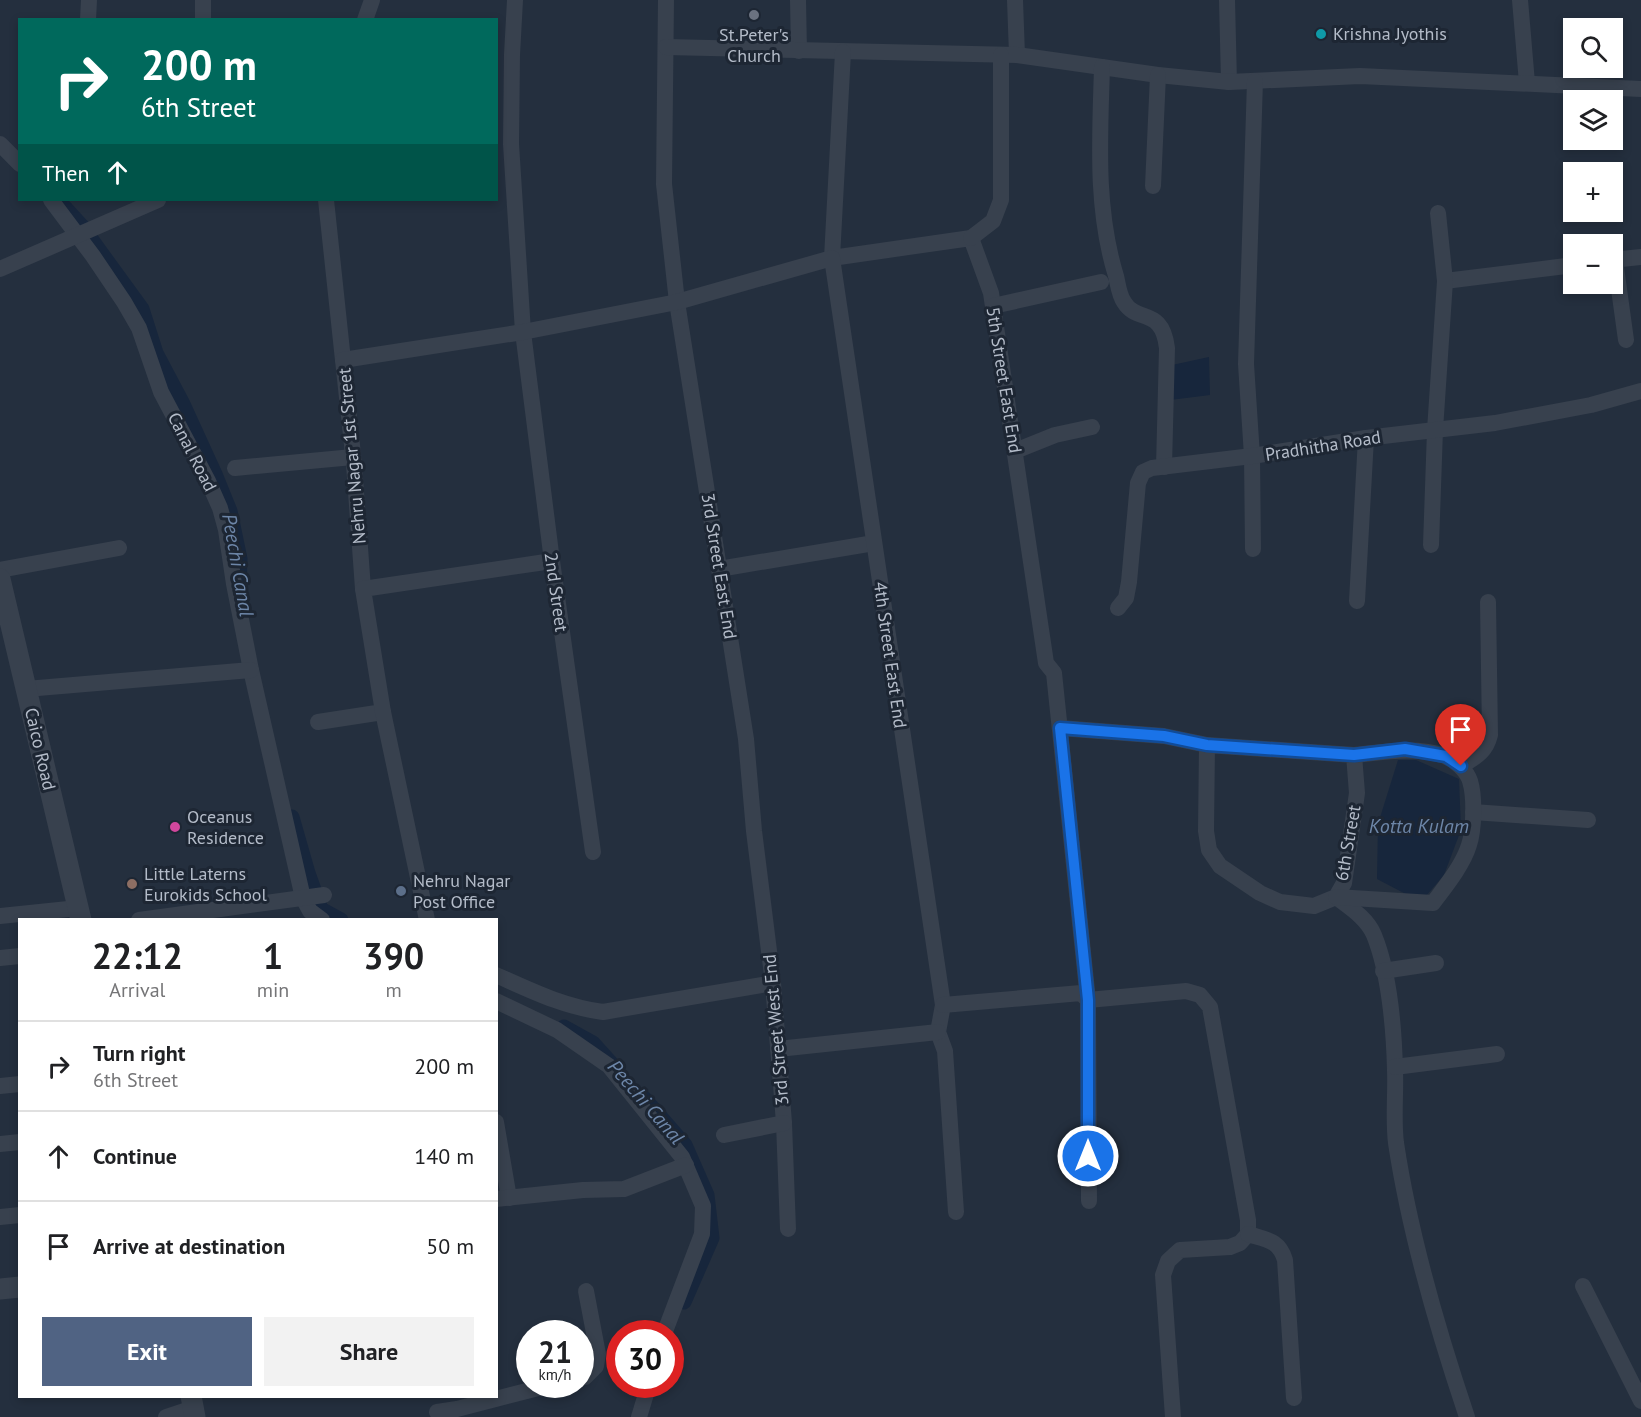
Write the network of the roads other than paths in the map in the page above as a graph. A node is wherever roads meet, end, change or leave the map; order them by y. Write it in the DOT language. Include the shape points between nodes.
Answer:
graph roads {
  1 [pos="89,0"];
  2 [pos="203,0"];
  3 [pos="372,0"];
  4 [pos="515,0"];
  5 [pos="666,0"];
  6 [pos="798,0"];
  7 [pos="1015,0"];
  8 [pos="1227,0"];
  9 [pos="1520,0"];
  10 [pos="88,18"];
  11 [pos="203,18"];
  12 [pos="366,18"];
  13 [pos="666,47"];
  14 [pos="799,51"];
  15 [pos="843,52"];
  16 [pos="1009,55"];
  17 [pos="1102,67"];
  18 [pos="1158,75"];
  19 [pos="1255,81"];
  20 [pos="1229,82"];
  21 [pos="1527,83"];
  22 [pos="1641,89"];
  23 [pos="0,144"];
  24 [pos="18,162"];
  25 [pos="1153,186"];
  26 [pos="52,201"];
  27 [pos="156,201"];
  28 [pos="326,201"];
  29 [pos="1438,213"];
  30 [pos="85,232"];
  31 [pos="971,238"];
  32 [pos="1641,257"];
  33 [pos="832,258"];
  34 [pos="1623,259"];
  35 [pos="1563,266"];
  36 [pos="0,269"];
  37 [pos="1445,281"];
  38 [pos="1101,282"];
  39 [pos="1619,294"];
  40 [pos="677,302"];
  41 [pos="993,306"];
  42 [pos="523,332"];
  43 [pos="1626,340"];
  44 [pos="343,360"];
  45 [pos="1641,391"];
  46 [pos="1092,427"];
  47 [pos="1435,430"];
  48 [pos="1366,438"];
  49 [pos="1015,451"];
  50 [pos="1252,456"];
  51 [pos="353,457"];
  52 [pos="1164,467"];
  53 [pos="235,468"];
  54 [pos="874,543"];
  55 [pos="1431,545"];
  56 [pos="119,548"];
  57 [pos="1253,549"];
  58 [pos="552,561"];
  59 [pos="719,568"];
  60 [pos="0,570"];
  61 [pos="0,581"];
  62 [pos="363,590"];
  63 [pos="1357,601"];
  64 [pos="1488,602"];
  65 [pos="1118,608"];
  66 [pos="251,670"];
  67 [pos="26,689"];
  68 [pos="383,712"];
  69 [pos="318,722"];
  70 [pos="1060,728"];
  71 [pos="1207,745"];
  72 [pos="1354,755"];
  73 [pos="1461,766"];
  74 [pos="1473,812"];
  75 [pos="1588,820"];
  76 [pos="754,831"];
  77 [pos="593,852"];
  78 [pos="312,897"];
  79 [pos="1336,897"];
  80 [pos="80,914"];
  81 [pos="0,916"];
  82 [pos="154,918"];
  83 [pos="319,918"];
  84 [pos="427,918"];
  85 [pos="18,956"];
  86 [pos="0,958"];
  87 [pos="1436,963"];
  88 [pos="1383,970"];
  89 [pos="498,976"];
  90 [pos="773,983"];
  91 [pos="1088,1000"];
  92 [pos="498,1003"];
  93 [pos="943,1005"];
  94 [pos="938,1032"];
  95 [pos="778,1050"];
  96 [pos="1497,1054"];
  97 [pos="1395,1067"];
  98 [pos="18,1084"];
  99 [pos="0,1086"];
  100 [pos="784,1123"];
  101 [pos="724,1135"];
  102 [pos="18,1142"];
  103 [pos="0,1144"];
  104 [pos="498,1144"];
  105 [pos="686,1165"];
  106 [pos="503,1198"];
  107 [pos="1089,1201"];
  108 [pos="956,1212"];
  109 [pos="18,1215"];
  110 [pos="0,1217"];
  111 [pos="788,1229"];
  112 [pos="1248,1234"];
  113 [pos="1583,1286"];
  114 [pos="18,1287"];
  115 [pos="0,1289"];
  116 [pos="586,1291"];
  117 [pos="592,1320"];
  118 [pos="669,1320"];
  119 [pos="594,1333"];
  120 [pos="594,1368"];
  121 [pos="516,1394"];
  122 [pos="644,1398"];
  123 [pos="1294,1398"];
  124 [pos="1641,1401"];
  125 [pos="193,1407"];
  126 [pos="436,1409"];
  127 [pos="166,1417"];
  128 [pos="639,1417"];
  129 [pos="1173,1417"];
  130 [pos="1467,1417"];
  1 -- 10 [label="street"];
  2 -- 11 [label="street"];
  3 -- 12 [label="street"];
  4 -- 42 [label="street, 2nd Street" via="511,144"];
  5 -- 13 [label="street, 3rd Street East End"];
  6 -- 14 [label="street"];
  7 -- 16 [label="street"];
  8 -- 20 [label="street"];
  9 -- 21 [label="street"];
  13 -- 14 [label="street"];
  13 -- 40 [label="street, 3rd Street East End" via="664,184"];
  14 -- 15 [label="street"];
  15 -- 16 [label="street"];
  15 -- 33 [label="street, 4th Street East End"];
  16 -- 17 [label="street"];
  16 -- 31 [label="street" via="1001,200 993,221"];
  17 -- 18 [label="street"];
  17 -- 52 [label="street" via="1102,211 1112,262 1124,303 1160,325 1166,335"];
  18 -- 20 [label="street"];
  18 -- 25 [label="street"];
  19 -- 20 [label="street"];
  19 -- 21 [label="street" via="1360,76"];
  19 -- 50 [label="street" via="1246,364"];
  21 -- 22 [label="street"];
  23 -- 24 [label="street"];
  26 -- 30 [label="street, Canal Road"];
  27 -- 30 [label="street"];
  28 -- 44 [label="street"];
  29 -- 37 [label="street"];
  30 -- 36 [label="street"];
  30 -- 66 [label="street, Canal Road" via="139,328 161,392 220,508"];
  31 -- 33 [label="street"];
  31 -- 41 [label="street, 5th Street East End"];
  32 -- 34 [label="street"];
  33 -- 40 [label="street"];
  33 -- 54 [label="street, 4th Street East End"];
  35 -- 37 [label="street"];
  37 -- 47 [label="street"];
  38 -- 41 [label="street"];
  39 -- 43 [label="street"];
  40 -- 42 [label="street, Nehru Nagar 1st Street"];
  40 -- 59 [label="street, 3rd Street East End"];
  41 -- 49 [label="street, 5th Street East End"];
  42 -- 44 [label="street, Nehru Nagar 1st Street"];
  42 -- 58 [label="street, 2nd Street"];
  44 -- 51 [label="street, Nehru Nagar 1st Street"];
  45 -- 47 [label="street, Pradhitha Road" via="1591,405"];
  46 -- 49 [label="street" via="1055,435"];
  47 -- 48 [label="street, Pradhitha Road"];
  47 -- 55 [label="street"];
  48 -- 50 [label="street, Pradhitha Road"];
  48 -- 63 [label="street"];
  49 -- 70 [label="street, 5th Street East End" via="1046,663 1054,673"];
  50 -- 52 [label="street, Pradhitha Road"];
  50 -- 57 [label="street"];
  51 -- 53 [label="street"];
  51 -- 62 [label="street, Nehru Nagar 1st Street"];
  52 -- 65 [label="street, Pradhitha Road" via="1143,472 1138,483 1129,582 1126,598"];
  54 -- 59 [label="street"];
  54 -- 93 [label="street, 4th Street East End"];
  56 -- 60 [label="street"];
  58 -- 62 [label="street"];
  58 -- 77 [label="street, 2nd Street"];
  59 -- 76 [label="street, 3rd Street East End" via="746,739"];
  61 -- 67 [label="street, Caico Road"];
  62 -- 68 [label="street, Nehru Nagar 1st Street"];
  64 -- 73 [label="street" via="1490,735 1481,754"];
  66 -- 67 [label="street"];
  66 -- 78 [label="street, Canal Road"];
  67 -- 80 [label="street, Caico Road"];
  68 -- 69 [label="street"];
  68 -- 84 [label="street, Nehru Nagar 1st Street"];
  70 -- 71 [label="street" via="1164,736"];
  70 -- 91 [label="street, 5th Street East End"];
  71 -- 72 [label="street"];
  71 -- 79 [label="street, 6th Street" via="1206,831 1209,850 1220,866 1280,902 1314,906"];
  72 -- 73 [label="street" via="1405,749 1446,756"];
  72 -- 79 [label="street, 6th Street" via="1357,793 1344,883"];
  73 -- 74 [label="street" via="1470,781"];
  74 -- 75 [label="street"];
  74 -- 79 [label="street" via="1469,845 1433,903"];
  76 -- 90 [label="street, 3rd Street West End"];
  78 -- 82 [label="street"];
  78 -- 83 [label="street" via="310,911"];
  79 -- 88 [label="street" via="1358,914 1373,933"];
  80 -- 81 [label="street"];
  85 -- 86 [label="street"];
  87 -- 88 [label="street"];
  88 -- 97 [label="street"];
  89 -- 90 [label="street" via="554,1001 603,1012"];
  90 -- 95 [label="street, 3rd Street West End"];
  91 -- 93 [label="street" via="1081,993"];
  91 -- 107 [label="street, 5th Street East End"];
  91 -- 112 [label="street" via="1186,991 1200,995 1210,1007"];
  92 -- 105 [label="street" via="557,1030 609,1066"];
  93 -- 94 [label="street, 4th Street East End"];
  94 -- 95 [label="street"];
  94 -- 108 [label="street, 4th Street East End" via="945,1052"];
  95 -- 100 [label="street, 3rd Street West End"];
  96 -- 97 [label="street"];
  97 -- 130 [label="street" via="1396,1140 1408,1214"];
  98 -- 99 [label="street"];
  100 -- 101 [label="street"];
  100 -- 111 [label="street, 3rd Street West End"];
  102 -- 103 [label="street"];
  104 -- 106 [label="street"];
  105 -- 106 [label="street" via="624,1189"];
  105 -- 118 [label="street" via="703,1206 702,1233"];
  109 -- 110 [label="street"];
  112 -- 123 [label="street" via="1282,1248"];
  112 -- 129 [label="street" via="1230,1247 1180,1250 1168,1260 1163,1275"];
  113 -- 124 [label="street"];
  114 -- 115 [label="street"];
  116 -- 117 [label="street"];
  119 -- 120 [label="street" via="598,1354"];
  121 -- 126 [label="street" via="457,1409"];
  122 -- 128 [label="street"];
  125 -- 127 [label="street"];
}
